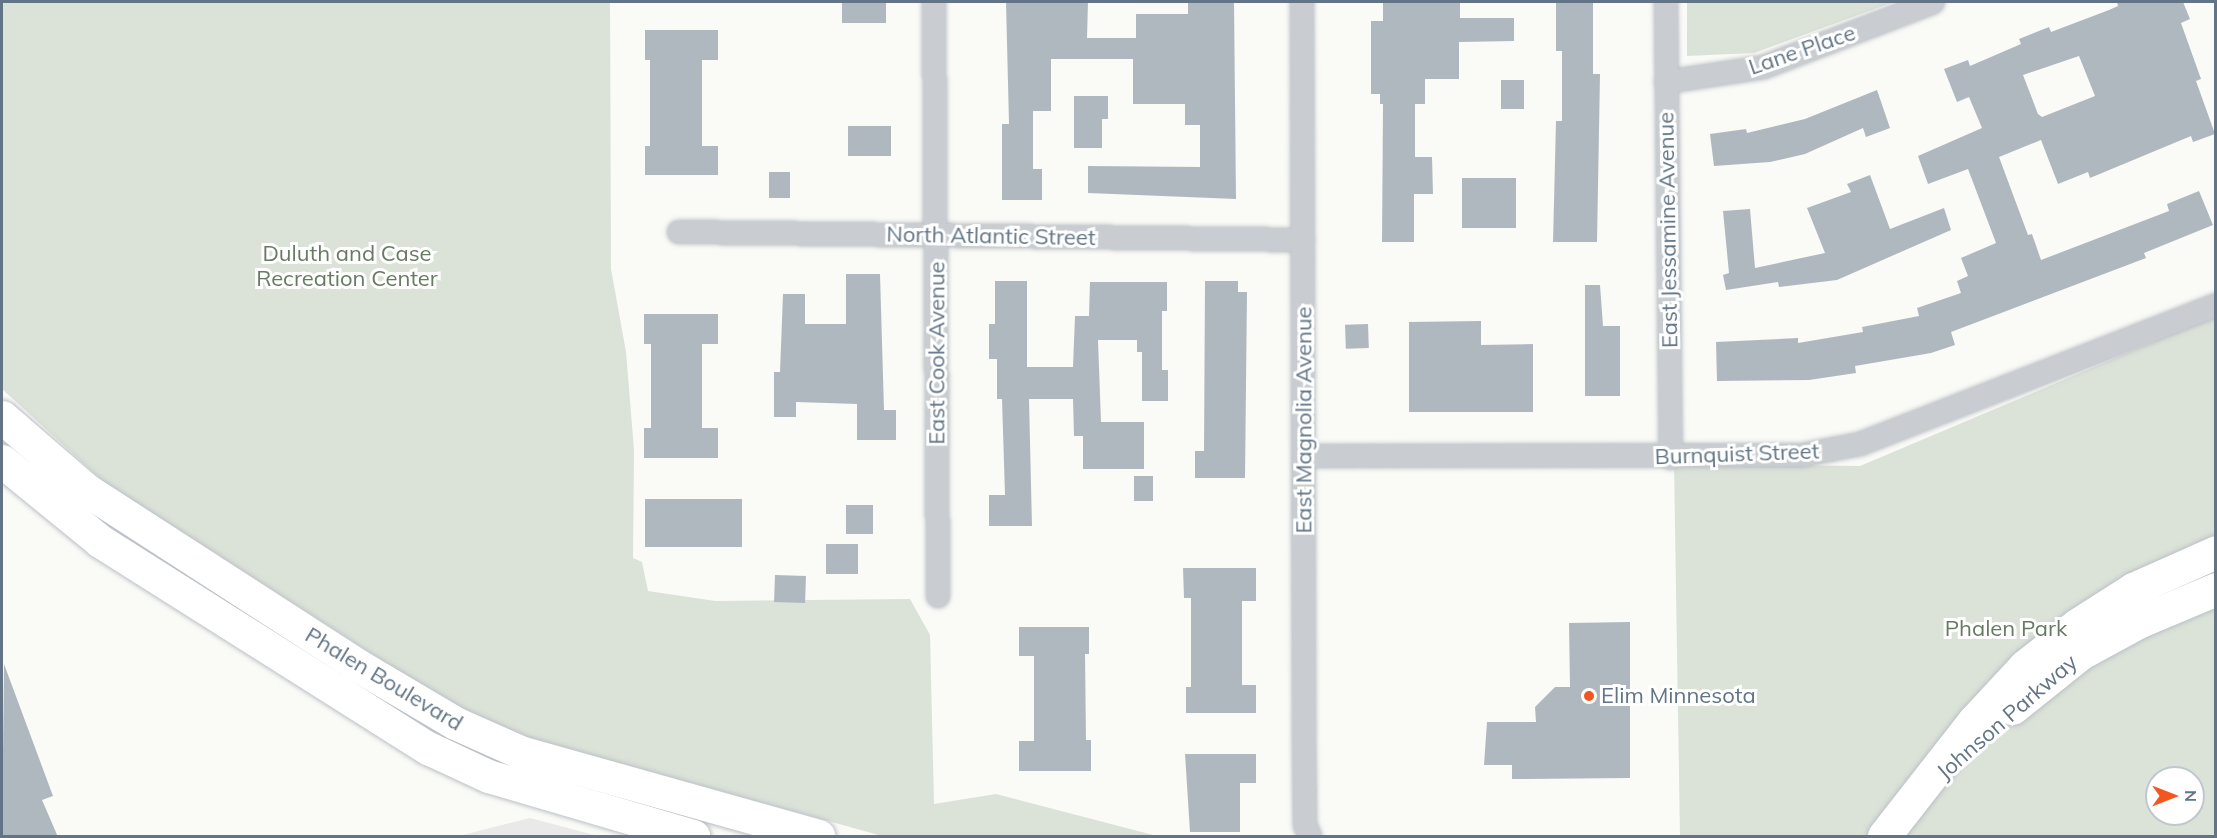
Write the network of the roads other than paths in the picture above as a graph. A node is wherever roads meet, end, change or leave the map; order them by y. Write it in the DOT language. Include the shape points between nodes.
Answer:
graph roads {
  1 [pos="934,2"];
  2 [pos="1302,2"];
  3 [pos="1666,2"];
  4 [pos="1933,2"];
  5 [pos="1666,82"];
  6 [pos="679,232"];
  7 [pos="936,236"];
  8 [pos="1303,240"];
  9 [pos="2216,305"];
  10 [pos="2,417"];
  11 [pos="1305,456"];
  12 [pos="1671,458"];
  13 [pos="2,461"];
  14 [pos="2216,552"];
  15 [pos="2216,589"];
  16 [pos="938,596"];
  17 [pos="1929,784"];
  18 [pos="693,837"];
  19 [pos="818,837"];
  20 [pos="1310,837"];
  21 [pos="1884,837"];
  1 -- 7 [label="street, East Cook Avenue"];
  2 -- 8 [label="street, East Magnolia Avenue"];
  3 -- 5 [label="street, East Jessamine Avenue"];
  4 -- 5 [label="street, Lane Place" via="1764,67"];
  5 -- 12 [label="street, East Jessamine Avenue"];
  6 -- 7 [label="street, North Atlantic Street"];
  7 -- 8 [label="street, North Atlantic Street"];
  7 -- 16 [label="street, East Cook Avenue"];
  8 -- 11 [label="street, East Magnolia Avenue"];
  9 -- 12 [label="street, Burnquist Street" via="1860,444 1803,455"];
  10 -- 19 [label="main road, Phalen Boulevard" via="85,489 357,665 455,723 520,752"];
  11 -- 12 [label="street, Burnquist Street"];
  11 -- 20 [label="street, East Magnolia Avenue" via="1304,757 1305,825"];
  13 -- 18 [label="main road, Phalen Boulevard" via="100,541 428,748 488,776"];
  14 -- 17 [label="main road, Johnson Parkway" via="2133,589 2025,666 1974,721"];
  15 -- 17 [label="main road, Johnson Parkway" via="2140,621 2081,653 2025,696"];
  17 -- 21 [label="main road, Johnson Parkway"];
}
